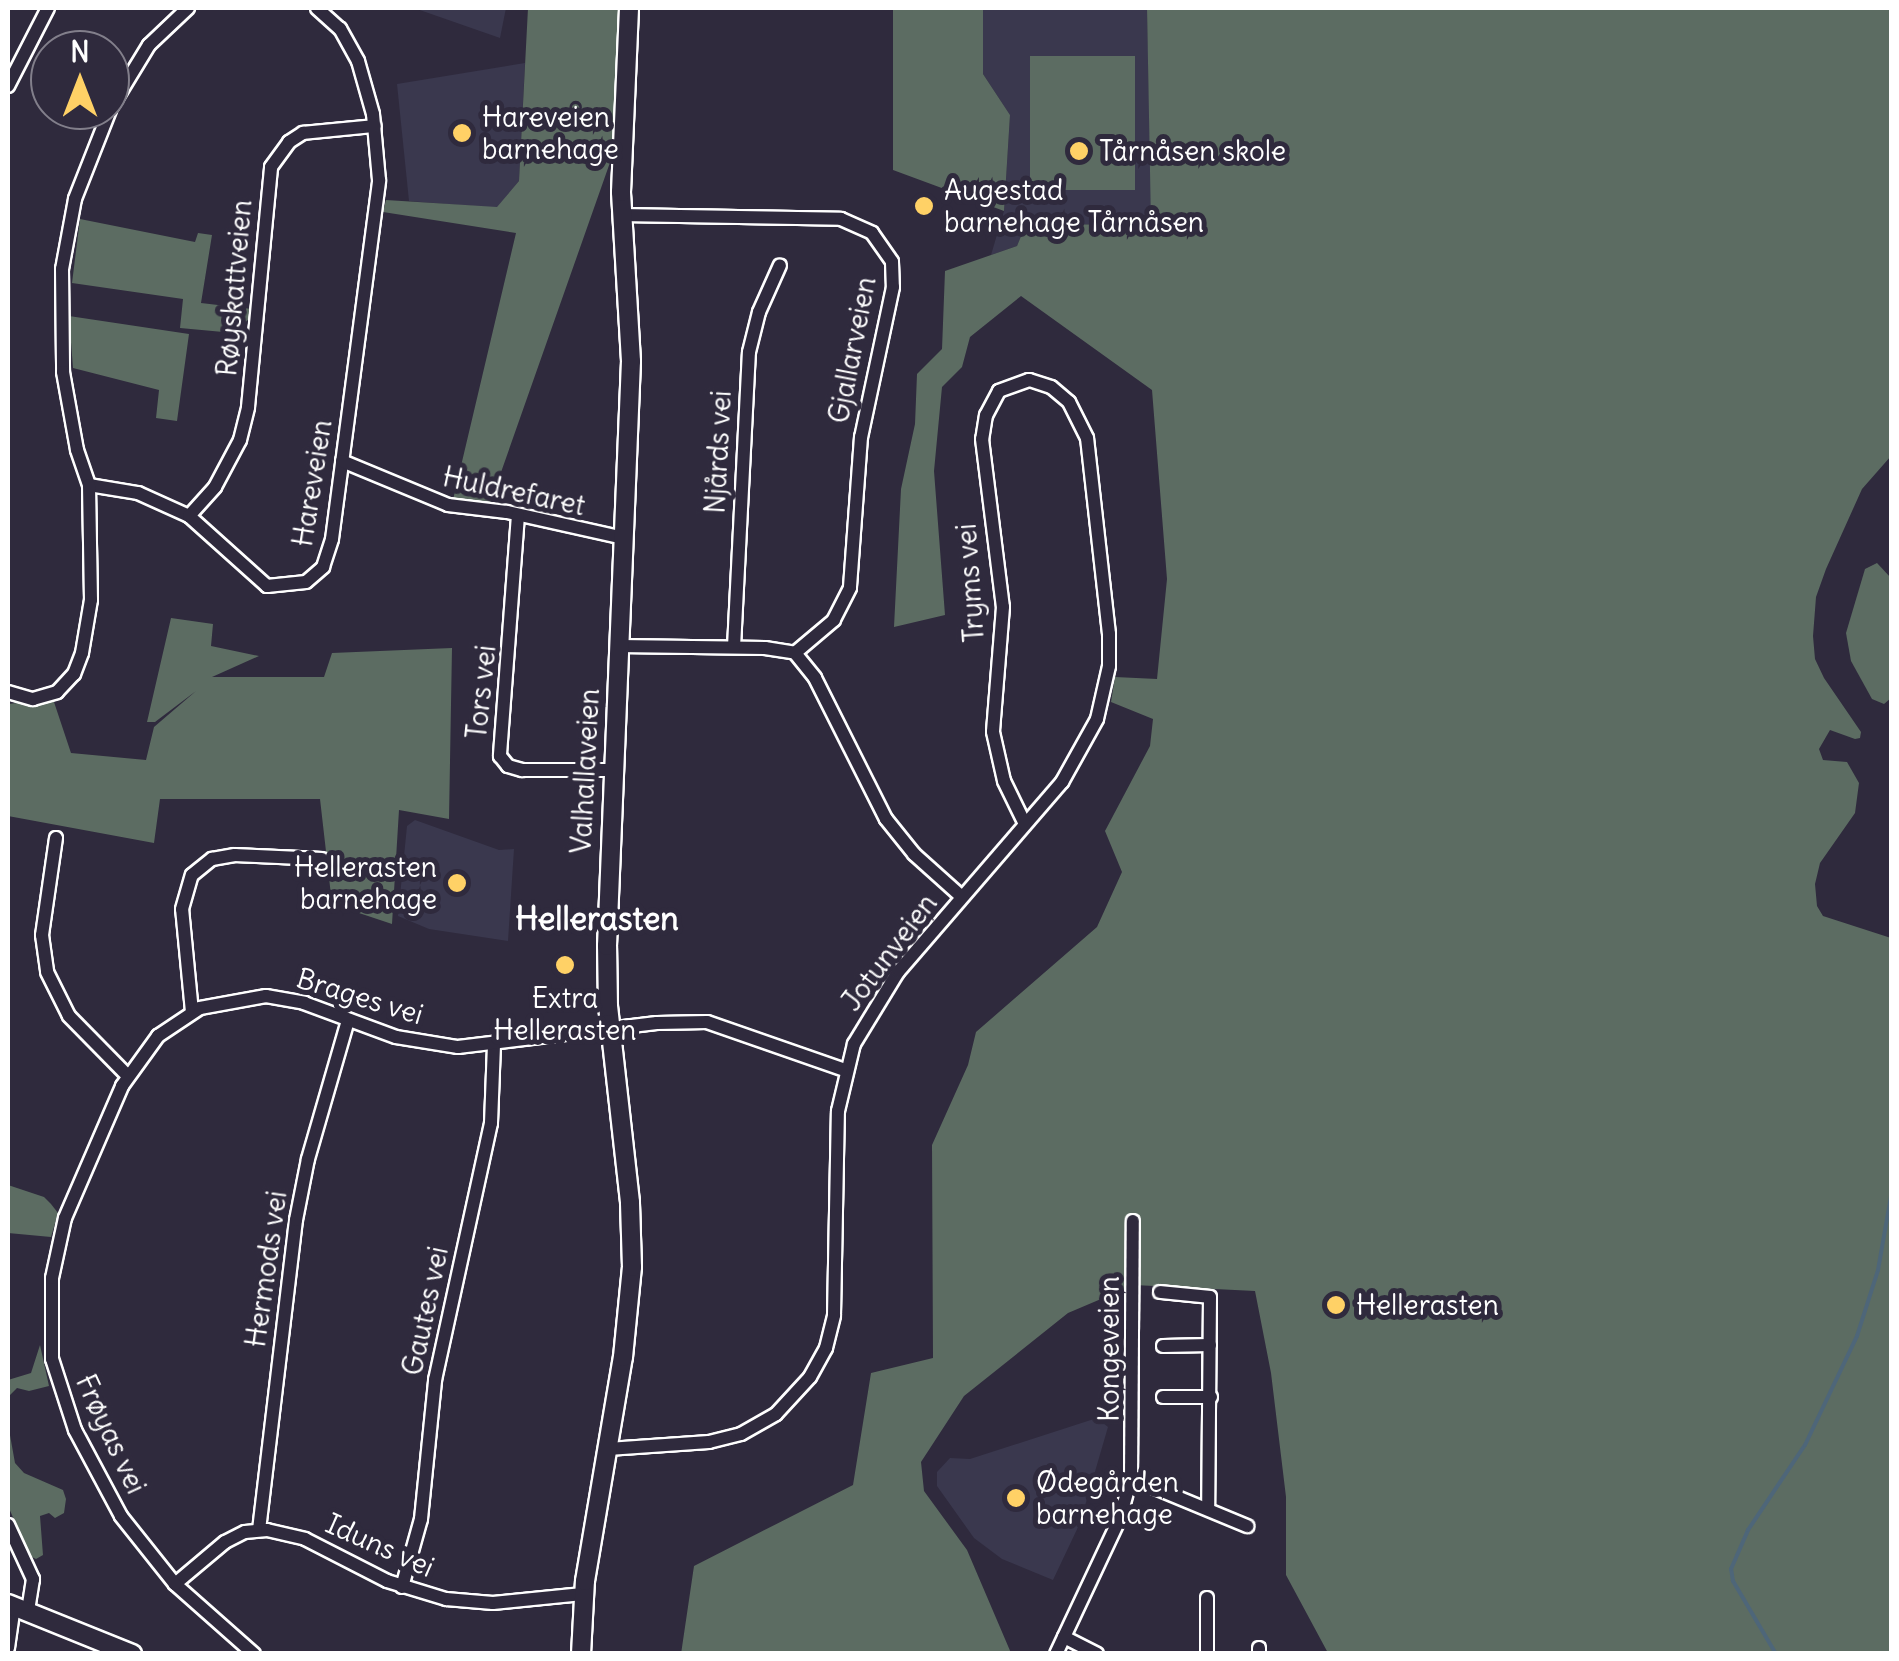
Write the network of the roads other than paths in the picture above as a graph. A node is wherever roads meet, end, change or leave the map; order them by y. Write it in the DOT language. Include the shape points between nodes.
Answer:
graph roads {
  1 [pos="48,8"];
  2 [pos="188,8"];
  3 [pos="317,8"];
  4 [pos="629,8"];
  5 [pos="130,77"];
  6 [pos="8,86"];
  7 [pos="374,126"];
  8 [pos="102,130"];
  9 [pos="621,215"];
  10 [pos="780,265"];
  11 [pos="1051,387"];
  12 [pos="342,462"];
  13 [pos="89,485"];
  14 [pos="518,515"];
  15 [pos="189,516"];
  16 [pos="624,538"];
  17 [pos="619,646"];
  18 [pos="734,647"];
  19 [pos="795,654"];
  20 [pos="8,692"];
  21 [pos="613,770"];
  22 [pos="1025,824"];
  23 [pos="56,838"];
  24 [pos="322,859"];
  25 [pos="962,898"];
  26 [pos="192,1012"];
  27 [pos="348,1020"];
  28 [pos="610,1030"];
  29 [pos="494,1046"];
  30 [pos="844,1070"];
  31 [pos="128,1076"];
  32 [pos="1133,1221"];
  33 [pos="1160,1292"];
  34 [pos="1210,1345"];
  35 [pos="1163,1346"];
  36 [pos="1163,1397"];
  37 [pos="1210,1397"];
  38 [pos="608,1449"];
  39 [pos="1131,1478"];
  40 [pos="1208,1508"];
  41 [pos="8,1525"];
  42 [pos="1247,1526"];
  43 [pos="259,1530"];
  44 [pos="175,1584"];
  45 [pos="402,1587"];
  46 [pos="583,1594"];
  47 [pos="1208,1598"];
  48 [pos="16,1607"];
  49 [pos="1064,1638"];
  50 [pos="8,1648"];
  51 [pos="132,1654"];
  52 [pos="254,1654"];
  53 [pos="581,1654"];
  54 [pos="1056,1654"];
  55 [pos="1097,1654"];
  56 [pos="1207,1654"];
  1 -- 6 [label="street"];
  2 -- 5 [label="street" via="149,46"];
  3 -- 7 [label="street, Hareveien" via="354,52"];
  4 -- 9 [label="street, Valhallaveien"];
  7 -- 12 [label="street, Hareveien" via="377,213"];
  7 -- 15 [label="street, Røyskattveien" via="303,133 272,167 240,440"];
  8 -- 13 [label="street" via="75,199 62,268 63,372"];
  9 -- 16 [label="street, Valhallaveien" via="631,329"];
  9 -- 19 [label="street, Gjallarveien" via="841,219 872,234 892,262 894,287 860,450 850,588 834,620"];
  10 -- 18 [label="street, Njårds vei" via="754,326 748,364"];
  11 -- 22 [label="street, Jotunveien" via="1077,412 1088,438 1109,666 1090,736"];
  11 -- 22 [label="street, Tryms vei" via="1029,380 1006,386 983,427 1003,607 994,744"];
  12 -- 14 [label="street, Huldrefaret" via="448,506"];
  12 -- 15 [label="street, Hareveien" via="329,553 314,576 294,586 267,586 252,577"];
  13 -- 15 [label="street, Hareveien" via="138,494"];
  13 -- 20 [label="street" via="92,600 74,674 40,698"];
  14 -- 16 [label="street, Huldrefaret"];
  14 -- 21 [label="street, Tors vei" via="500,756 522,770"];
  16 -- 17 [label="street, Valhallaveien"];
  17 -- 18 [label="street"];
  17 -- 21 [label="street, Valhallaveien"];
  18 -- 19 [label="street"];
  19 -- 25 [label="street" via="815,678 886,819"];
  21 -- 28 [label="street, Valhallaveien" via="606,910"];
  22 -- 25 [label="street, Jotunveien"];
  23 -- 31 [label="street" via="44,961 69,1016"];
  24 -- 26 [label="street" via="226,856 192,874 182,900"];
  25 -- 30 [label="street, Jotunveien" via="876,1002"];
  26 -- 27 [label="street, Brages vei" via="266,996"];
  26 -- 31 [label="street, Frøyas vei" via="158,1036"];
  27 -- 29 [label="street, Brages vei" via="422,1042"];
  27 -- 43 [label="street, Hermods vei" via="296,1220"];
  28 -- 29 [label="street, Brages vei"];
  28 -- 30 [label="street, Brages vei" via="717,1024"];
  28 -- 38 [label="street, Valhallaveien" via="632,1254"];
  29 -- 45 [label="street, Gautes vei" via="492,1123 435,1380 421,1519"];
  30 -- 38 [label="street, Jotunveien" via="835,1306 815,1370 776,1414 741,1434"];
  31 -- 44 [label="street, Frøyas vei" via="61,1230 50,1344 61,1394 90,1461 121,1516"];
  32 -- 39 [label="street, Kongeveien"];
  33 -- 34 [label="street, Kongeveien" via="1210,1296"];
  34 -- 35 [label="street, Kongeveien"];
  34 -- 37 [label="street, Kongeveien"];
  36 -- 37 [label="street, Kongeveien"];
  37 -- 40 [label="street, Kongeveien"];
  38 -- 46 [label="street, Valhallaveien"];
  39 -- 40 [label="street"];
  39 -- 49 [label="street, Kongeveien" via="1120,1518"];
  40 -- 42 [label="street"];
  41 -- 48 [label="street" via="33,1579"];
  43 -- 44 [label="street" via="216,1547"];
  43 -- 45 [label="street, Iduns vei" via="304,1538"];
  44 -- 52 [label="street, Frøyas vei"];
  45 -- 46 [label="street, Iduns vei" via="482,1603"];
  46 -- 53 [label="street, Valhallaveien"];
  47 -- 56 [label="street"];
  48 -- 50 [label="street"];
  48 -- 51 [label="street"];
  49 -- 54 [label="street, Kongeveien"];
  49 -- 55 [label="street"];
}
